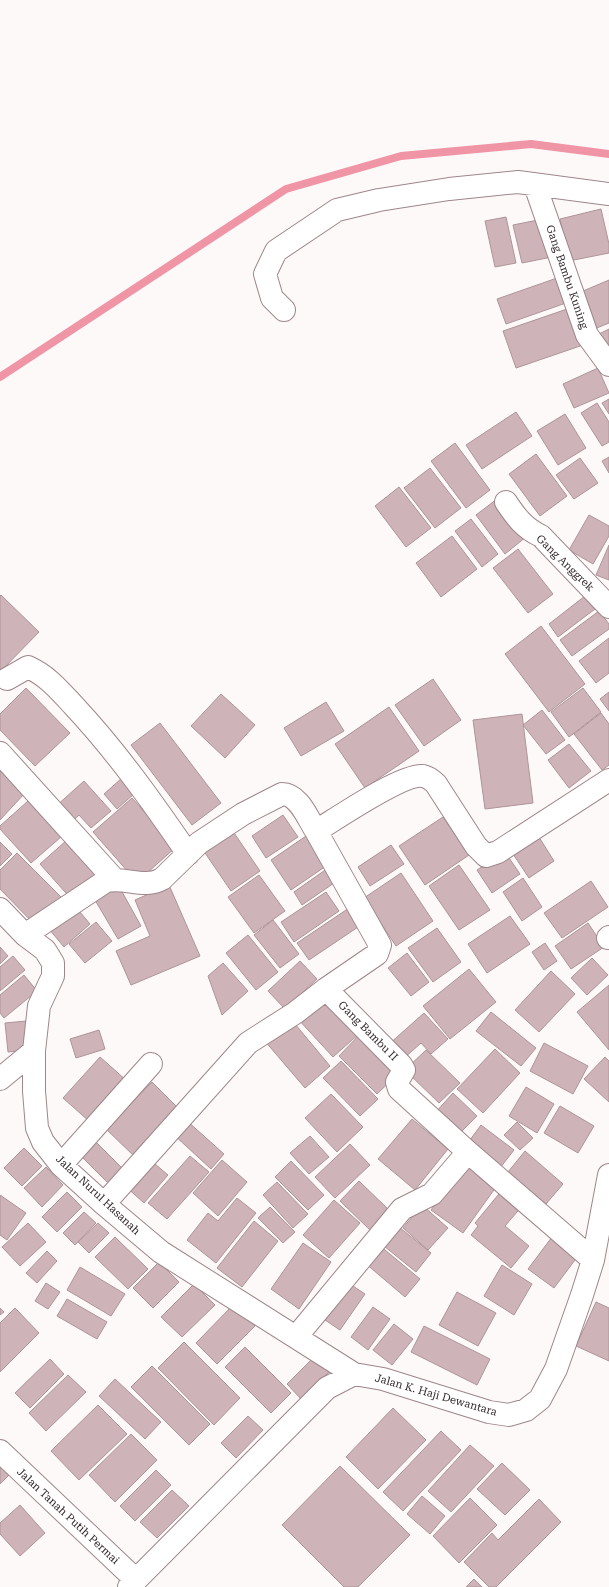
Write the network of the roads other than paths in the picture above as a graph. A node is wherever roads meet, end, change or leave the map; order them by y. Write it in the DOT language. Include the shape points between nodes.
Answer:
graph roads {
  1 [pos="535,185"];
  2 [pos="609,194"];
  3 [pos="284,310"];
  4 [pos="609,365"];
  5 [pos="506,502"];
  6 [pos="609,607"];
  7 [pos="7,679"];
  8 [pos="0,753"];
  9 [pos="609,780"];
  10 [pos="316,831"];
  11 [pos="188,854"];
  12 [pos="114,879"];
  13 [pos="0,909"];
  14 [pos="25,935"];
  15 [pos="326,989"];
  16 [pos="34,1050"];
  17 [pos="151,1064"];
  18 [pos="0,1079"];
  19 [pos="468,1152"];
  20 [pos="61,1164"];
  21 [pos="609,1175"];
  22 [pos="104,1204"];
  23 [pos="593,1260"];
  24 [pos="296,1337"];
  25 [pos="354,1374"];
  26 [pos="0,1451"];
  27 [pos="133,1584"];
  1 -- 2 [label="street"];
  1 -- 3 [label="street" via="518,182 449,189 379,200 337,210 276,251 265,274 272,298"];
  1 -- 4 [label="street, Gang Bambu Kuning" via="587,334"];
  5 -- 6 [label="street, Gang Anggrek" via="519,521 541,536"];
  7 -- 11 [label="street" via="28,667 49,679 123,763"];
  8 -- 12 [label="street"];
  9 -- 10 [label="street" via="491,856 480,852 436,784 422,776 395,784"];
  10 -- 11 [label="street" via="297,801 282,794 243,814 199,843"];
  10 -- 15 [label="street" via="380,946 377,954"];
  11 -- 12 [label="street" via="155,883"];
  12 -- 14 [label="street" via="106,881"];
  13 -- 14 [label="street, Jalan Nurul Hasanah"];
  14 -- 16 [label="street, Jalan Nurul Hasanah" via="45,950 54,969 39,1006"];
  15 -- 19 [label="street, Gang Bambu II" via="403,1067 403,1073 397,1082 399,1089"];
  15 -- 22 [label="street" via="248,1042"];
  16 -- 18 [label="street"];
  16 -- 20 [label="street, Jalan Nurul Hasanah" via="37,1128 43,1142"];
  17 -- 20 [label="street"];
  19 -- 23 [label="street, Gang Bambu II"];
  19 -- 24 [label="street" via="432,1194 402,1209"];
  20 -- 22 [label="street, Jalan Nurul Hasanah"];
  21 -- 23 [label="street, Jalan K. Haji Dewantara"];
  22 -- 24 [label="street, Jalan Nurul Hasanah" via="161,1252"];
  23 -- 25 [label="street, Jalan K. Haji Dewantara" via="556,1369 540,1399 526,1410 509,1415 488,1412 383,1379"];
  24 -- 25 [label="street, Jalan Nurul Hasanah"];
  25 -- 27 [label="street" via="327,1388"];
  26 -- 27 [label="street, Jalan Tanah Putih Permai"];
}
